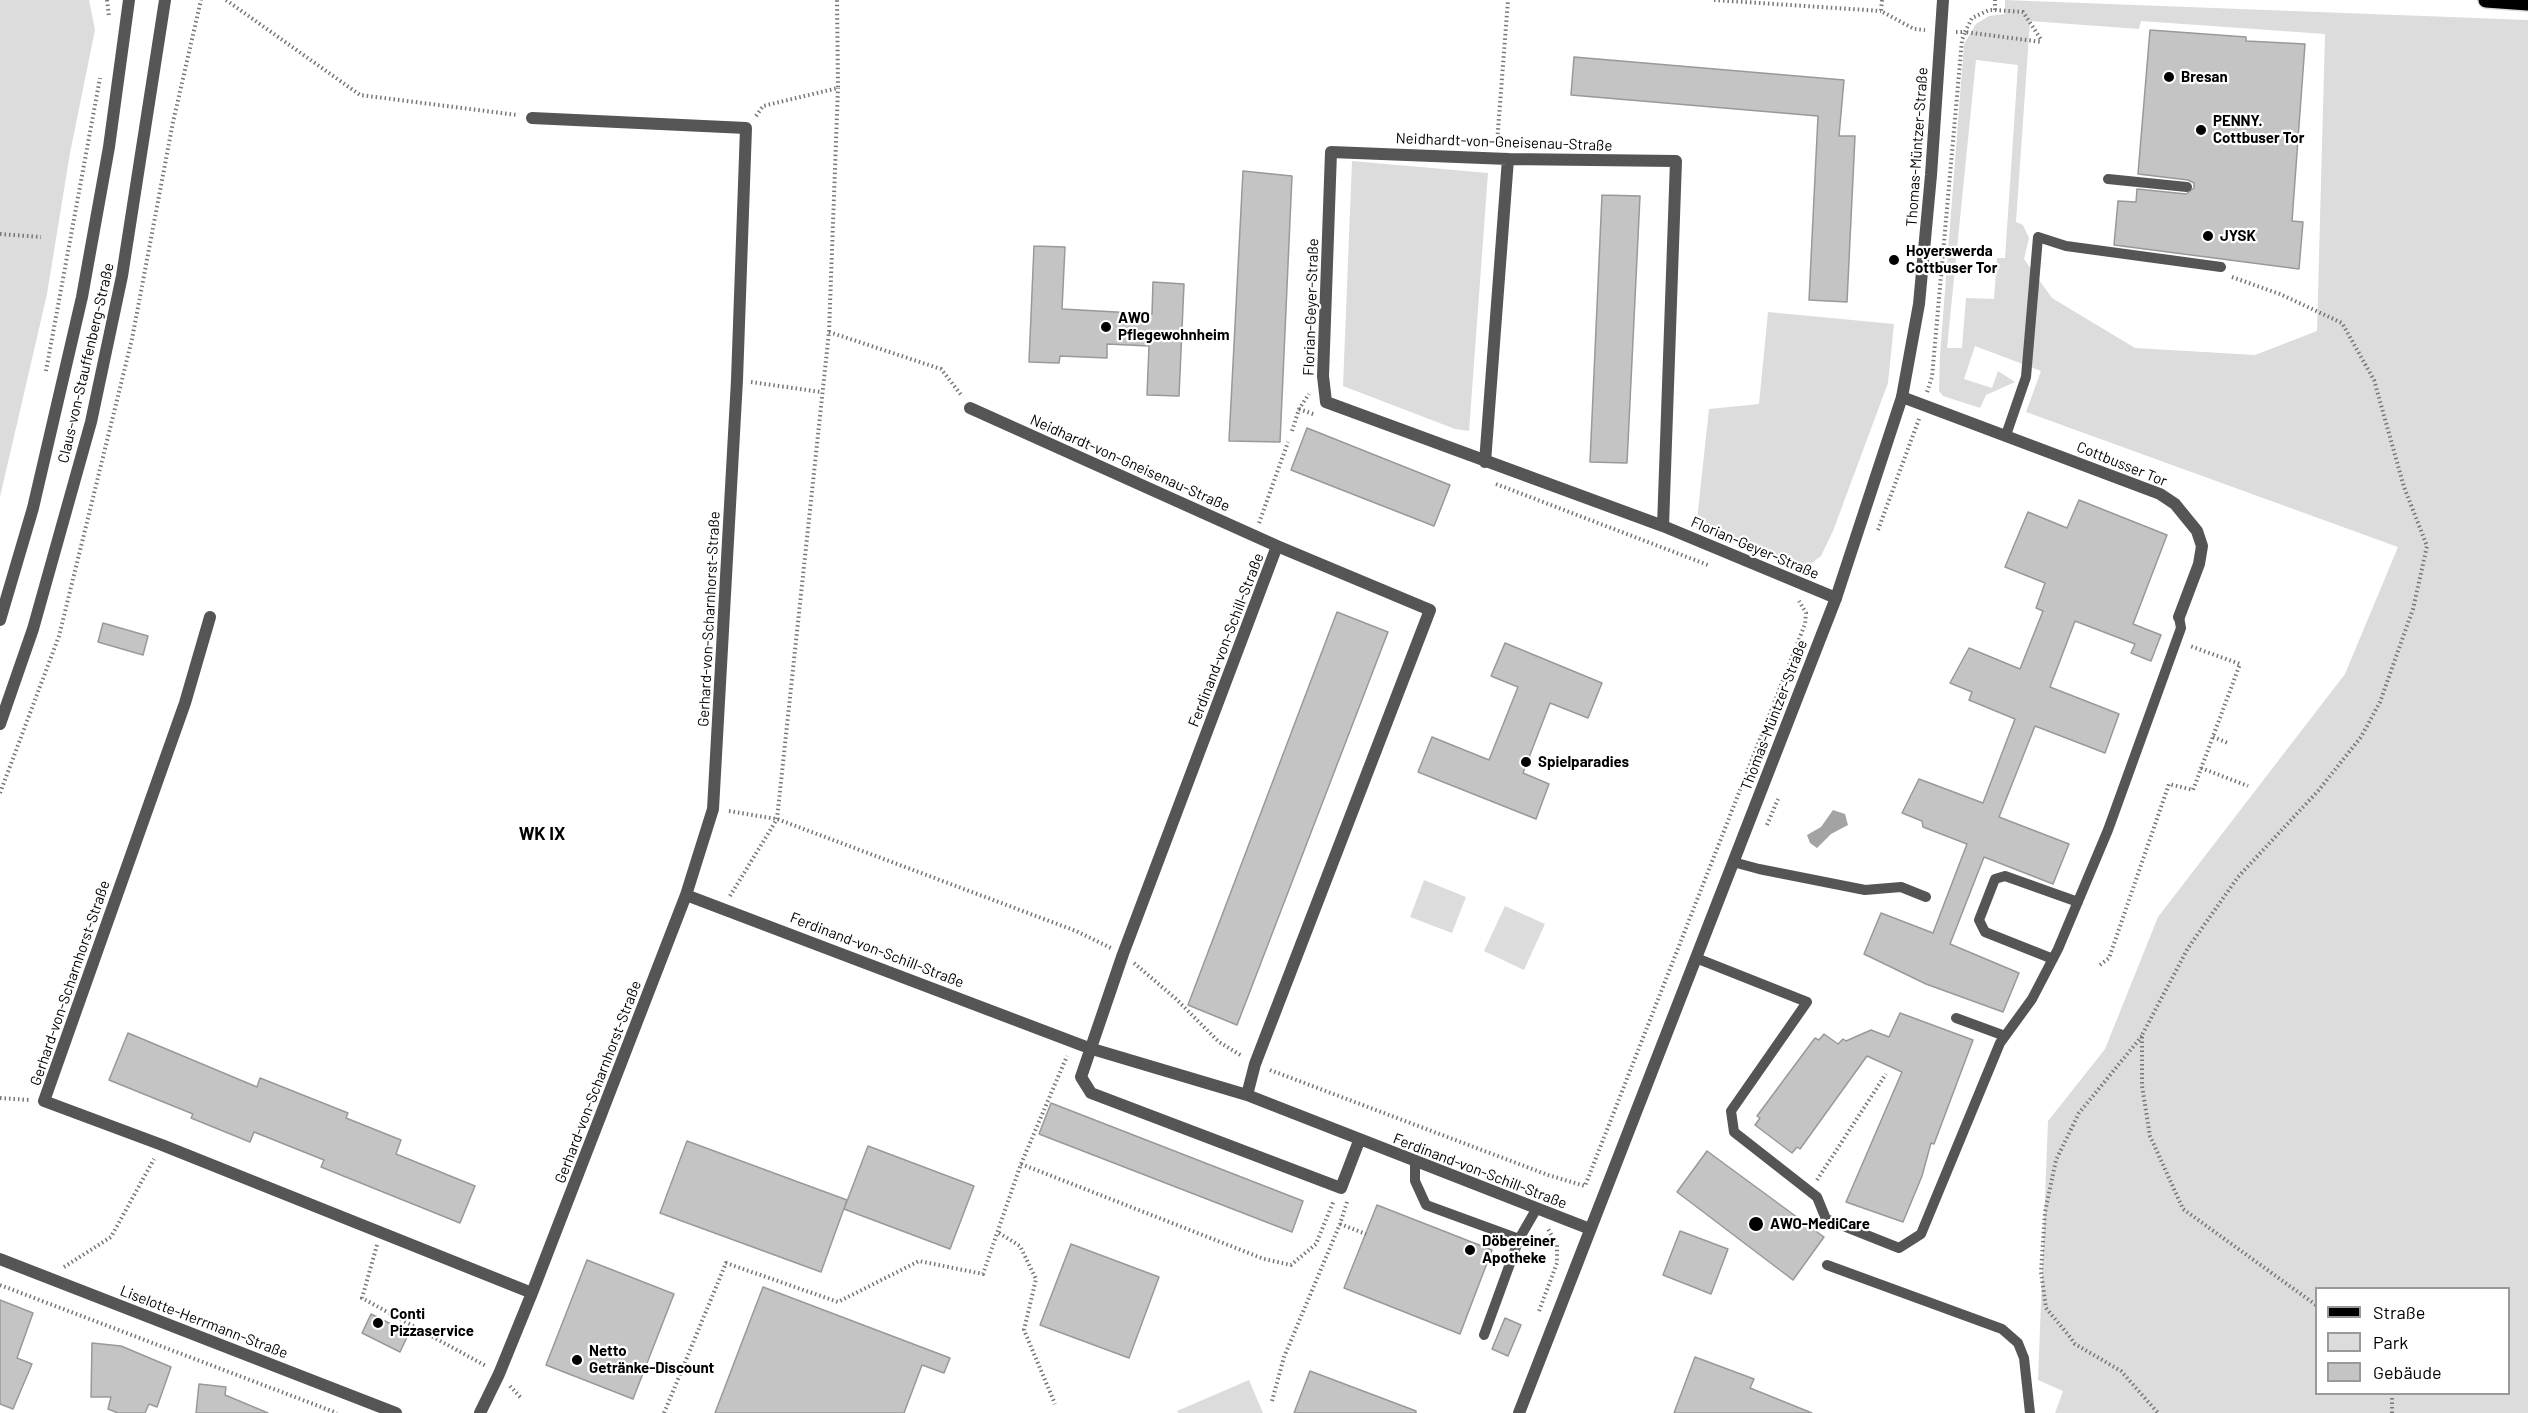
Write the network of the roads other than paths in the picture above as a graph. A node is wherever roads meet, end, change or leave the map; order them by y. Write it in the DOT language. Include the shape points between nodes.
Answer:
graph roads {
  1 [pos="129,0"];
  2 [pos="165,0"];
  3 [pos="1942,0"];
  4 [pos="2486,0"];
  5 [pos="2528,3"];
  6 [pos="532,118"];
  7 [pos="1331,152"];
  8 [pos="1502,159"];
  9 [pos="2109,179"];
  10 [pos="2187,187"];
  11 [pos="2221,267"];
  12 [pos="1902,397"];
  13 [pos="970,408"];
  14 [pos="2006,435"];
  15 [pos="1485,462"];
  16 [pos="1663,526"];
  17 [pos="1277,546"];
  18 [pos="1836,598"];
  19 [pos="210,617"];
  20 [pos="2180,617"];
  21 [pos="0,620"];
  22 [pos="0,724"];
  23 [pos="1733,862"];
  24 [pos="686,895"];
  25 [pos="1926,897"];
  26 [pos="2078,902"];
  27 [pos="1696,958"];
  28 [pos="2053,959"];
  29 [pos="1956,1018"];
  30 [pos="2006,1036"];
  31 [pos="1089,1048"];
  32 [pos="1247,1095"];
  33 [pos="1359,1141"];
  34 [pos="1415,1162"];
  35 [pos="1537,1208"];
  36 [pos="1590,1229"];
  37 [pos="1519,1239"];
  38 [pos="0,1259"];
  39 [pos="1827,1265"];
  40 [pos="532,1293"];
  41 [pos="1484,1335"];
  42 [pos="396,1413"];
  43 [pos="480,1413"];
  44 [pos="1519,1413"];
  45 [pos="2030,1413"];
  1 -- 21 [label="street, Claus-von-Stauffenberg-Straße" via="110,147 82,297 33,508"];
  2 -- 22 [label="street, Claus-von-Stauffenberg-Straße" via="122,276 91,422 33,629"];
  3 -- 12 [label="street, Thomas-Müntzer-Straße" via="1919,304"];
  4 -- 5 [label="main road"];
  6 -- 24 [label="street, Gerhard-von-Scharnhorst-Straße" via="746,128 737,380 713,808"];
  7 -- 8 [label="street, Neidhardt-von-Gneisenau-Straße"];
  7 -- 15 [label="street, Florian-Geyer-Straße" via="1323,376 1326,402"];
  8 -- 15 [label="street"];
  8 -- 16 [label="street, Neidhardt-von-Gneisenau-Straße" via="1676,161"];
  9 -- 10 [label="lane"];
  11 -- 14 [label="lane" via="2066,246 2038,237 2026,377"];
  12 -- 14 [label="street, Cottbusser Tor"];
  12 -- 18 [label="street, Thomas-Müntzer-Straße"];
  13 -- 17 [label="street, Neidhardt-von-Gneisenau-Straße"];
  14 -- 20 [label="street, Cottbusser Tor" via="2160,494 2175,504 2197,531 2202,546"];
  15 -- 16 [label="street, Florian-Geyer-Straße"];
  16 -- 18 [label="street, Florian-Geyer-Straße"];
  17 -- 31 [label="street, Ferdinand-von-Schill-Straße"];
  17 -- 32 [label="street, Ferdinand-von-Schill-Straße" via="1430,610 1255,1064"];
  18 -- 23 [label="street, Thomas-Müntzer-Straße"];
  19 -- 40 [label="street, Gerhard-von-Scharnhorst-Straße" via="185,703 44,1101"];
  20 -- 26 [label="lane" via="2181,628"];
  23 -- 25 [label="lane" via="1865,890 1901,887"];
  23 -- 27 [label="street, Thomas-Müntzer-Straße"];
  24 -- 31 [label="street, Ferdinand-von-Schill-Straße"];
  24 -- 40 [label="street, Gerhard-von-Scharnhorst-Straße"];
  26 -- 28 [label="lane"];
  26 -- 28 [label="lane" via="2005,876 1995,879 1979,920 1985,932"];
  27 -- 30 [label="lane" via="1807,1002 1731,1111 1734,1132 1817,1197 1826,1219 1899,1248 1922,1234"];
  27 -- 36 [label="street, Thomas-Müntzer-Straße"];
  28 -- 30 [label="lane"];
  29 -- 30 [label="lane"];
  31 -- 32 [label="street, Ferdinand-von-Schill-Straße"];
  31 -- 33 [label="street, Ferdinand-von-Schill-Straße" via="1081,1077 1091,1093 1341,1188"];
  32 -- 33 [label="street, Ferdinand-von-Schill-Straße"];
  33 -- 34 [label="street, Ferdinand-von-Schill-Straße"];
  34 -- 35 [label="street, Ferdinand-von-Schill-Straße"];
  34 -- 37 [label="lane" via="1415,1180 1426,1204"];
  35 -- 36 [label="street, Ferdinand-von-Schill-Straße"];
  35 -- 37 [label="lane"];
  36 -- 44 [label="street, Thomas-Müntzer-Straße"];
  37 -- 41 [label="lane"];
  38 -- 42 [label="street, Liselotte-Herrmann-Straße"];
  39 -- 45 [label="lane" via="2002,1329 2018,1343 2024,1358"];
  40 -- 43 [label="street, Gerhard-von-Scharnhorst-Straße"];
}
